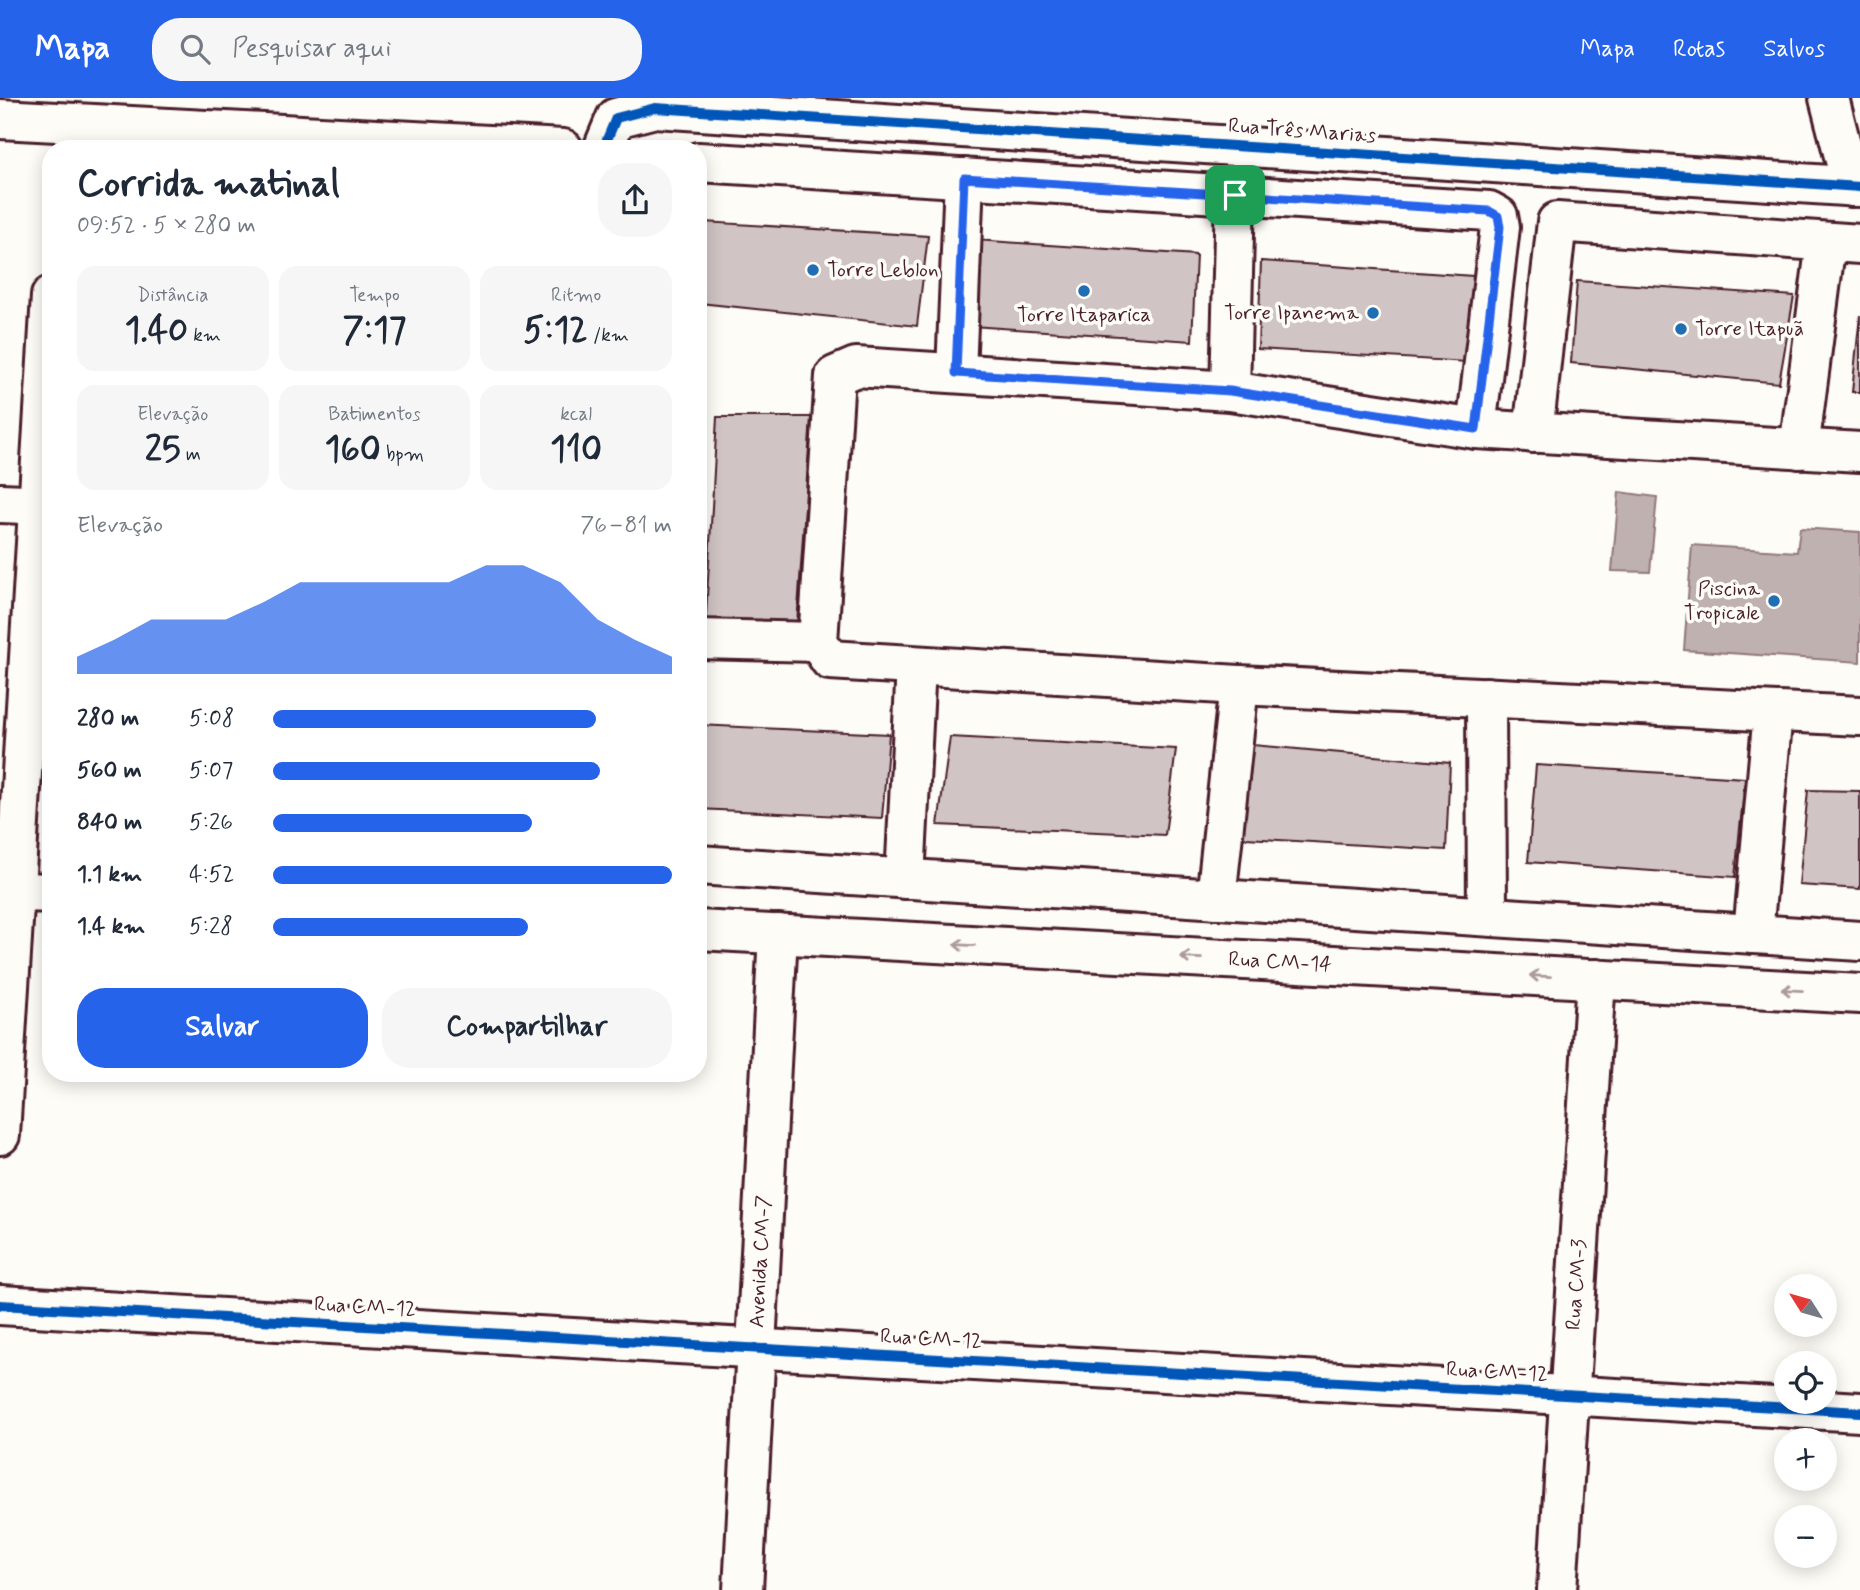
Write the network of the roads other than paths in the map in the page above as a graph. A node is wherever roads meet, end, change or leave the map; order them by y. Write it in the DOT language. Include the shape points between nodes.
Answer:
graph roads {
  1 [pos="1829,98"];
  2 [pos="850,109"];
  3 [pos="0,118"];
  4 [pos="61,123"];
  5 [pos="609,133"];
  6 [pos="389,140"];
  7 [pos="707,163"];
  8 [pos="964,178"];
  9 [pos="1856,187"];
  10 [pos="1235,195"];
  11 [pos="1843,243"];
  12 [pos="956,373"];
  13 [pos="1230,391"];
  14 [pos="1476,429"];
  15 [pos="1533,433"];
  16 [pos="1799,449"];
  17 [pos="1860,452"];
  18 [pos="0,502"];
  19 [pos="42,505"];
  20 [pos="42,540"];
  21 [pos="707,639"];
  22 [pos="818,642"];
  23 [pos="916,666"];
  24 [pos="1239,685"];
  25 [pos="1486,697"];
  26 [pos="1773,712"];
  27 [pos="1860,716"];
  28 [pos="707,866"];
  29 [pos="905,879"];
  30 [pos="22,892"];
  31 [pos="1216,899"];
  32 [pos="1487,916"];
  33 [pos="707,930"];
  34 [pos="778,934"];
  35 [pos="1753,934"];
  36 [pos="1860,941"];
  37 [pos="1596,979"];
  38 [pos="1860,994"];
  39 [pos="0,1136"];
  40 [pos="0,1306"];
  41 [pos="755,1349"];
  42 [pos="1570,1395"];
  43 [pos="1860,1412"];
  44 [pos="743,1590"];
  45 [pos="1557,1590"];
  1 -- 9 [label="street"];
  2 -- 5 [label="street, Rua Três Marias" via="655,108"];
  2 -- 9 [label="street, Rua Três Marias" via="1348,170"];
  3 -- 4 [label="street"];
  4 -- 6 [label="street"];
  7 -- 8 [label="street"];
  8 -- 10 [label="street"];
  8 -- 12 [label="street"];
  10 -- 13 [label="street"];
  10 -- 14 [label="street" via="1489,211 1498,216"];
  11 -- 15 [label="street" via="1558,222"];
  11 -- 16 [label="street"];
  12 -- 13 [label="street"];
  12 -- 22 [label="street" via="856,366 835,376"];
  13 -- 14 [label="street"];
  14 -- 15 [label="street"];
  15 -- 16 [label="street"];
  16 -- 17 [label="street"];
  18 -- 19 [label="street"];
  20 -- 30 [label="street"];
  21 -- 22 [label="street"];
  22 -- 23 [label="street" via="830,660"];
  23 -- 24 [label="street"];
  23 -- 29 [label="street"];
  24 -- 25 [label="street"];
  24 -- 31 [label="street"];
  25 -- 26 [label="street"];
  25 -- 32 [label="street"];
  26 -- 27 [label="street"];
  26 -- 35 [label="street"];
  28 -- 29 [label="street"];
  29 -- 31 [label="street"];
  30 -- 39 [label="street"];
  31 -- 32 [label="street"];
  32 -- 35 [label="street"];
  33 -- 34 [label="street, Rua CM-14"];
  37 -- 34 [label="street, Rua CM-14, one-way"];
  34 -- 41 [label="street, Avenida CM-7"];
  35 -- 36 [label="street"];
  38 -- 37 [label="street, Rua CM-14, one-way"];
  37 -- 42 [label="street, Rua CM-3"];
  40 -- 41 [label="street, Rua CM-12"];
  41 -- 42 [label="street, Rua CM-12"];
  41 -- 44 [label="street, Avenida CM-7"];
  42 -- 43 [label="street, Rua CM-12"];
  42 -- 45 [label="street, Rua CM-3"];
}
